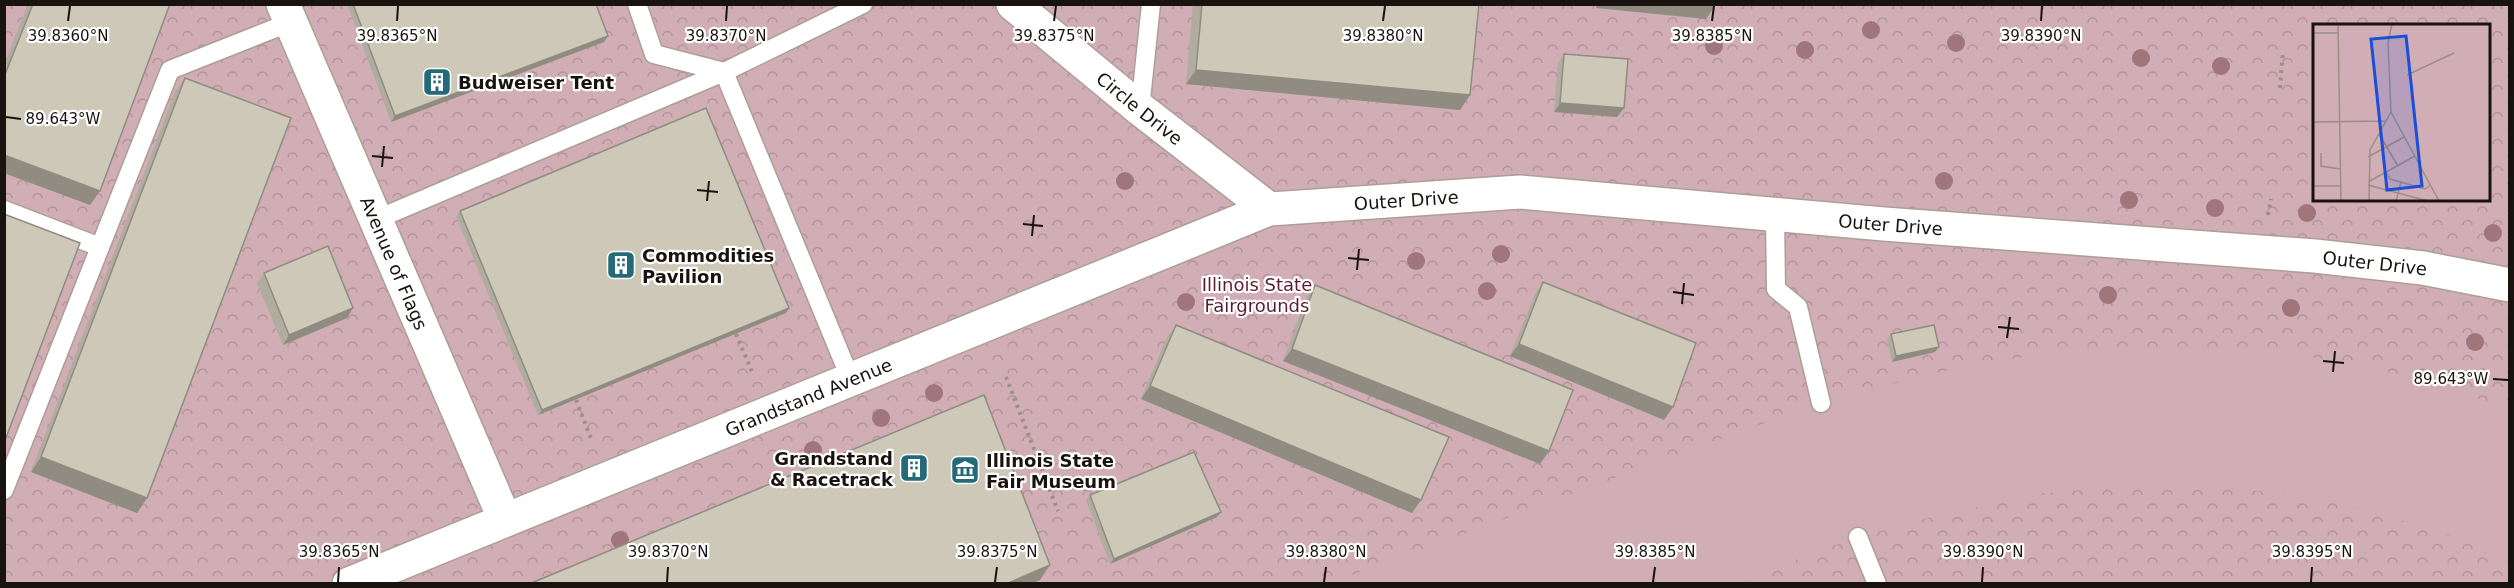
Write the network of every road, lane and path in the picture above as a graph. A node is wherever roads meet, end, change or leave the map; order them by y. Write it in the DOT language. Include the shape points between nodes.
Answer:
graph roads {
  1 [pos="637,4"];
  2 [pos="863,4"];
  3 [pos="1012,4"];
  4 [pos="1150,4"];
  5 [pos="287,13"];
  6 [pos="2283,51"];
  7 [pos="724,72"];
  8 [pos="2280,88"];
  9 [pos="1140,109"];
  10 [pos="1269,209"];
  11 [pos="4,210"];
  12 [pos="1775,214"];
  13 [pos="375,220"];
  14 [pos="100,247"];
  15 [pos="2510,285"];
  16 [pos="736,334"];
  17 [pos="753,374"];
  18 [pos="1006,377"];
  19 [pos="851,380"];
  20 [pos="576,400"];
  21 [pos="1821,403"];
  22 [pos="592,441"];
  23 [pos="4,490"];
  24 [pos="1058,511"];
  25 [pos="505,520"];
  26 [pos="1858,537"];
  27 [pos="349,584"];
  28 [pos="1877,584"];
  1 -- 7 [label="lane" via="654,54"];
  2 -- 7 [label="lane"];
  3 -- 9 [label="street, Circle Drive"];
  4 -- 9 [label="lane"];
  5 -- 13 [label="street, Avenue of Flags"];
  5 -- 14 [label="lane" via="170,70"];
  6 -- 8 [label="path"];
  7 -- 13 [label="lane"];
  7 -- 19 [label="lane"];
  9 -- 10 [label="street, Circle Drive"];
  10 -- 12 [label="street, Outer Drive" via="1520,192"];
  10 -- 19 [label="street, Grandstand Avenue"];
  11 -- 14 [label="lane"];
  12 -- 15 [label="street, Outer Drive" via="2315,256 2422,268"];
  12 -- 21 [label="lane" via="1776,289 1798,306"];
  13 -- 25 [label="street, Avenue of Flags"];
  14 -- 23 [label="lane"];
  16 -- 17 [label="path"];
  18 -- 24 [label="path"];
  19 -- 25 [label="street, Grandstand Avenue"];
  20 -- 22 [label="path"];
  25 -- 27 [label="street, Grandstand Avenue"];
  26 -- 28 [label="lane"];
}
